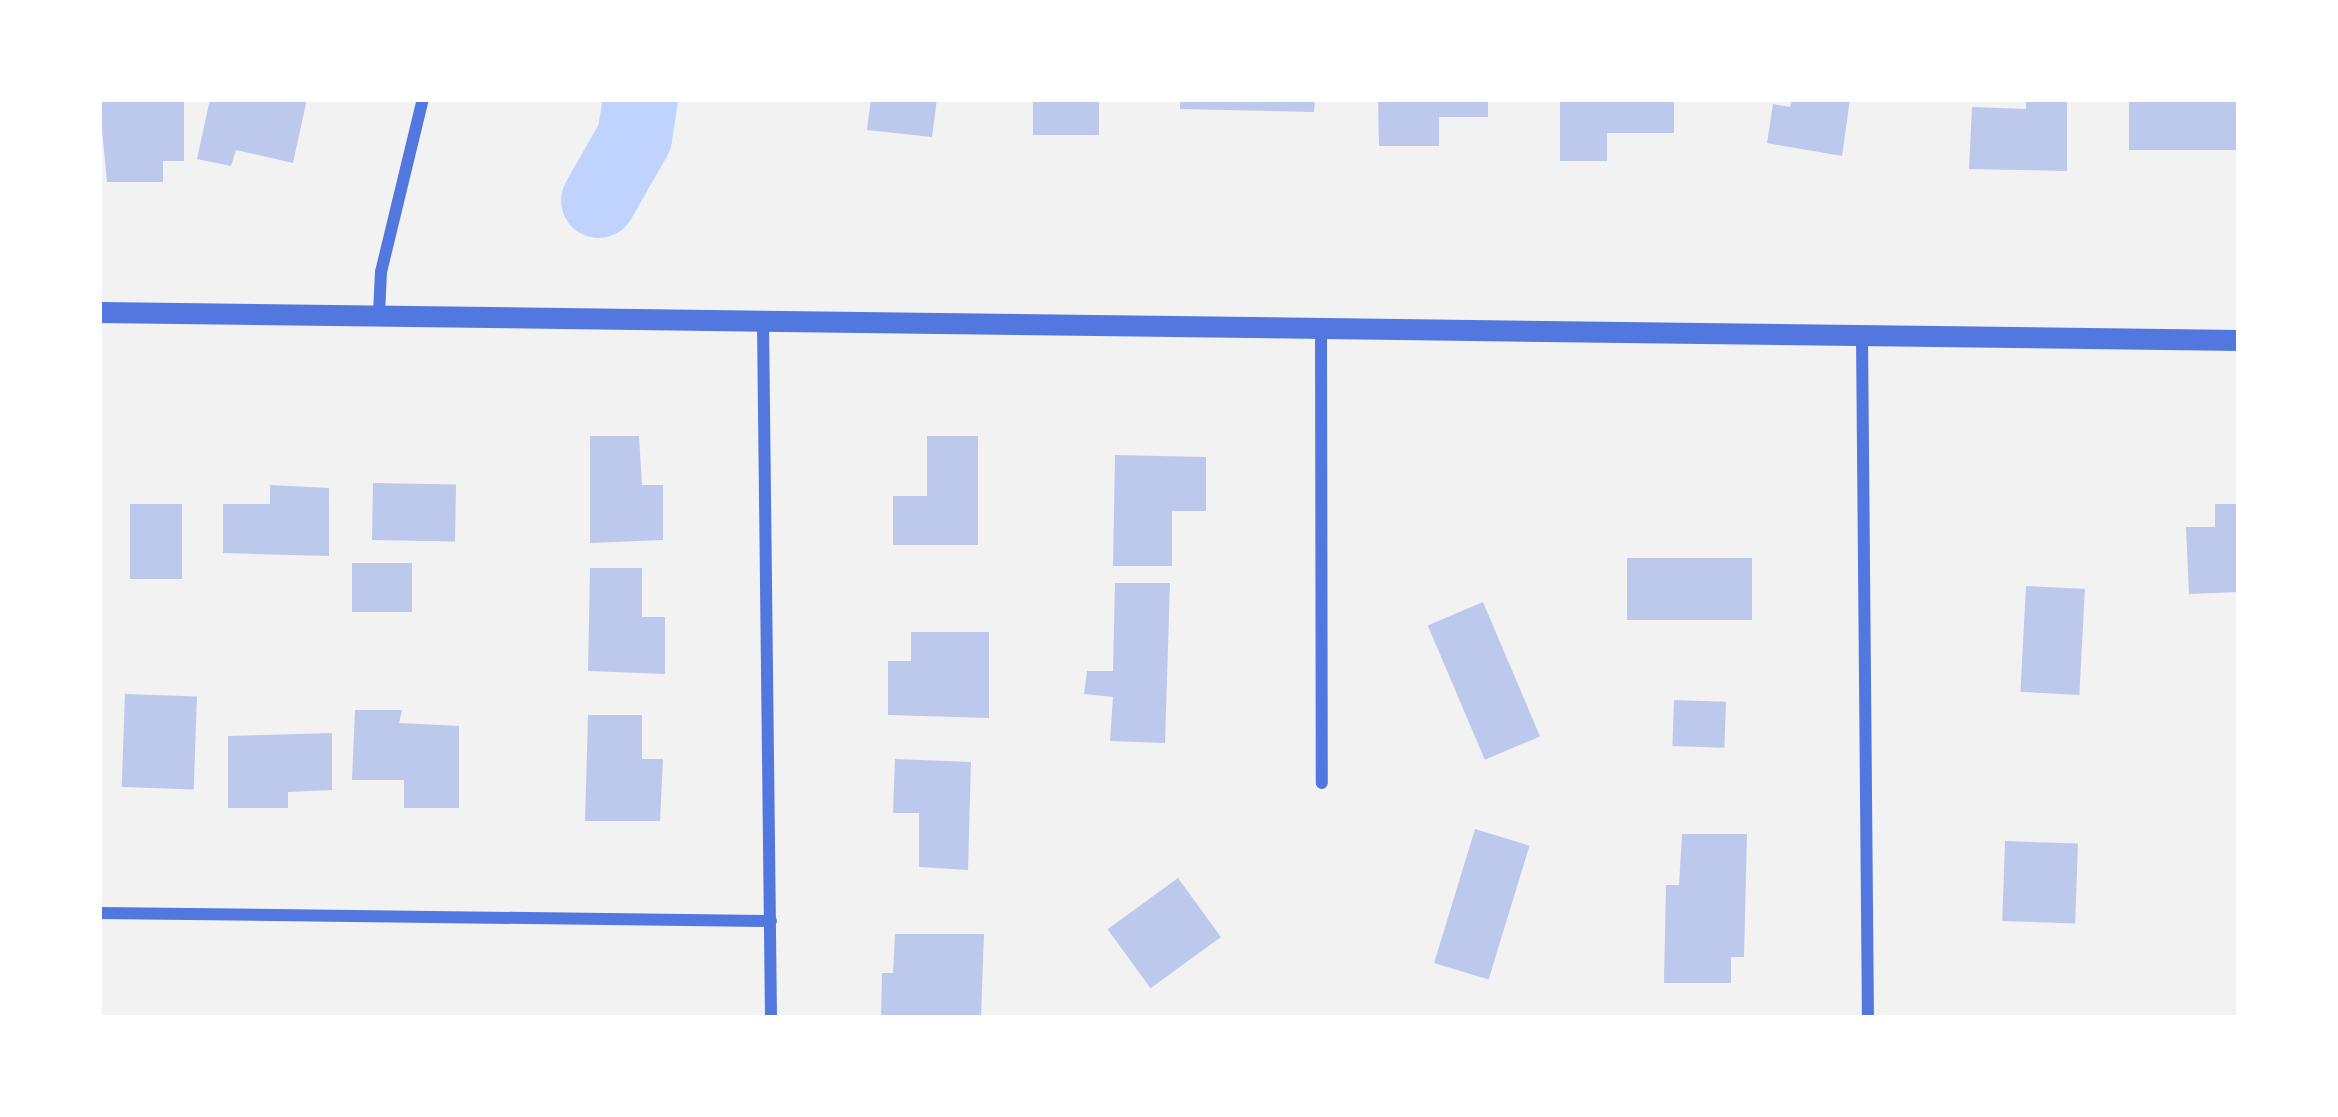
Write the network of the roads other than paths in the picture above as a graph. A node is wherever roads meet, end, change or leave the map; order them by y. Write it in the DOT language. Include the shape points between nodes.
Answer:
graph roads {
  1 [pos="424,99"];
  2 [pos="99,312"];
  3 [pos="380,314"];
  4 [pos="763,322"];
  5 [pos="1321,330"];
  6 [pos="1862,336"];
  7 [pos="2239,340"];
  8 [pos="1322,783"];
  9 [pos="99,913"];
  10 [pos="771,921"];
  11 [pos="772,1018"];
  12 [pos="1868,1018"];
  1 -- 3 [label="street" via="381,272"];
  2 -- 3 [label="street"];
  3 -- 4 [label="street"];
  4 -- 5 [label="street"];
  4 -- 10 [label="street"];
  5 -- 6 [label="street"];
  5 -- 8 [label="street"];
  6 -- 7 [label="street"];
  6 -- 12 [label="street"];
  9 -- 10 [label="street"];
  10 -- 11 [label="street"];
}
